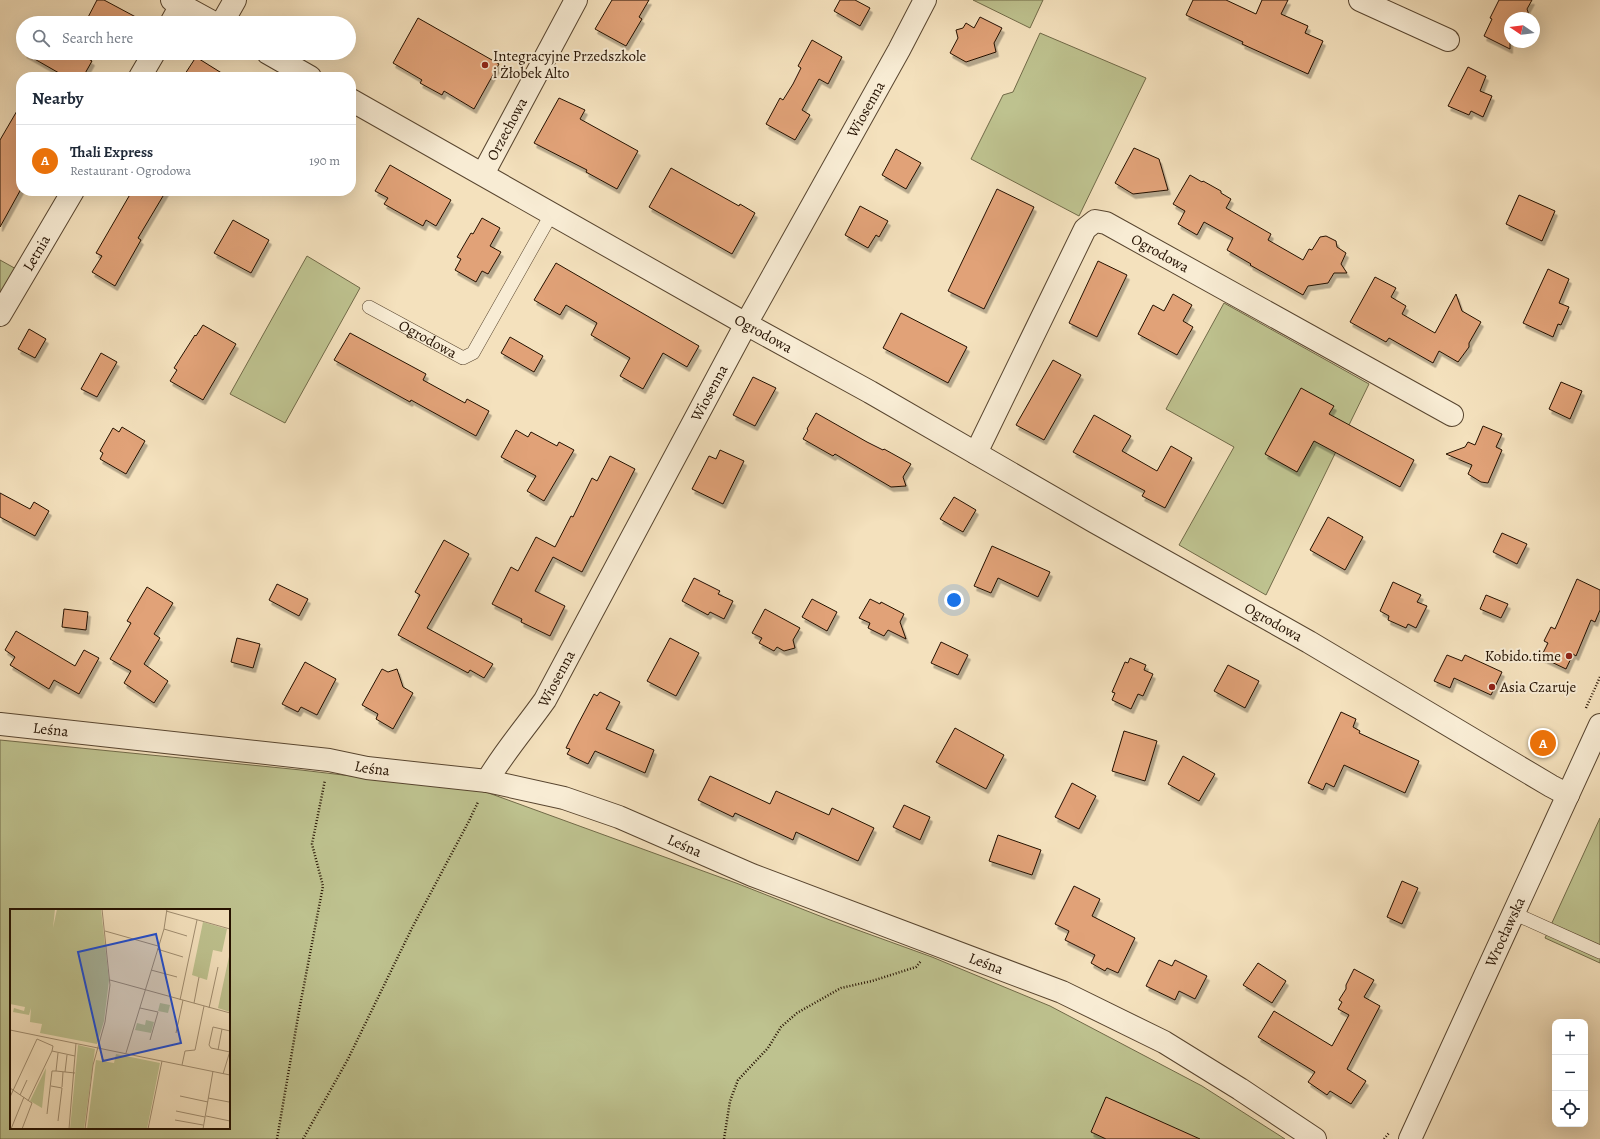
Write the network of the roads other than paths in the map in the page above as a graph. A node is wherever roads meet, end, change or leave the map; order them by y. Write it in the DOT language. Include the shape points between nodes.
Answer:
graph roads {
  1 [pos="235,0"];
  2 [pos="576,0"];
  3 [pos="925,0"];
  4 [pos="1360,0"];
  5 [pos="175,10"];
  6 [pos="193,16"];
  7 [pos="226,16"];
  8 [pos="1448,40"];
  9 [pos="150,60"];
  10 [pos="280,60"];
  11 [pos="143,72"];
  12 [pos="301,72"];
  13 [pos="356,103"];
  14 [pos="482,174"];
  15 [pos="69,196"];
  16 [pos="552,214"];
  17 [pos="369,307"];
  18 [pos="0,315"];
  19 [pos="746,324"];
  20 [pos="1452,415"];
  21 [pos="976,453"];
  22 [pos="0,724"];
  23 [pos="1600,725"];
  24 [pos="487,781"];
  25 [pos="1568,794"];
  26 [pos="1513,913"];
  27 [pos="1600,952"];
  28 [pos="1315,1139"];
  29 [pos="1410,1139"];
  1 -- 7 [label="street"];
  2 -- 14 [label="street, Orzechowa"];
  3 -- 19 [label="street, Wiosenna"];
  4 -- 8 [label="street"];
  5 -- 6 [label="street"];
  9 -- 11 [label="street"];
  10 -- 12 [label="street"];
  13 -- 14 [label="street, Ogrodowa"];
  14 -- 16 [label="street, Ogrodowa"];
  15 -- 18 [label="street, Letnia"];
  16 -- 17 [label="lane, Ogrodowa" via="474,353 463,358"];
  16 -- 19 [label="street, Ogrodowa"];
  19 -- 21 [label="street, Ogrodowa"];
  19 -- 24 [label="street, Wiosenna" via="545,700 530,723 511,744"];
  20 -- 21 [label="street, Ogrodowa" via="1106,223 1094,221 1085,229"];
  21 -- 25 [label="street, Ogrodowa" via="1309,642"];
  22 -- 24 [label="street, Leśna" via="329,760 367,768"];
  23 -- 25 [label="street, Wrocławska"];
  24 -- 28 [label="street, Leśna" via="564,798 619,817 752,875 1062,992 1164,1042"];
  25 -- 26 [label="street, Wrocławska"];
  26 -- 27 [label="lane"];
  26 -- 29 [label="street, Wrocławska"];
}
